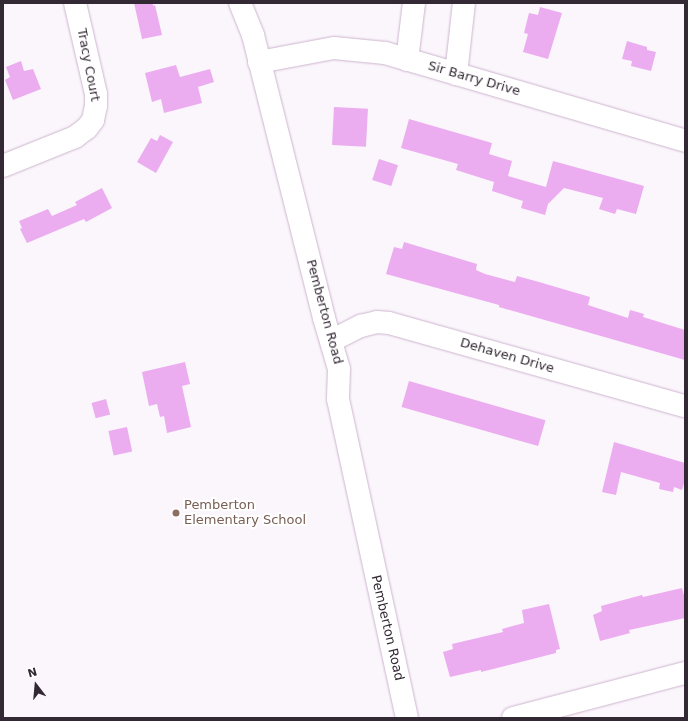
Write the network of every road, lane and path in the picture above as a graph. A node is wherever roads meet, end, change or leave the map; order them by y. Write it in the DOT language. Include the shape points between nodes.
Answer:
graph roads {
  1 [pos="75,3"];
  2 [pos="240,3"];
  3 [pos="414,3"];
  4 [pos="464,3"];
  5 [pos="407,60"];
  6 [pos="259,62"];
  7 [pos="456,74"];
  8 [pos="685,140"];
  9 [pos="3,166"];
  10 [pos="331,341"];
  11 [pos="685,406"];
  12 [pos="685,673"];
  13 [pos="407,718"];
  14 [pos="513,718"];
  1 -- 9 [label="street, Tracy Court" via="96,94 92,120 87,128 75,137"];
  2 -- 6 [label="street, Pemberton Road" via="253,35"];
  3 -- 5 [label="street"];
  4 -- 7 [label="street"];
  5 -- 6 [label="street, Sir Barry Drive" via="385,53 334,48"];
  5 -- 7 [label="street, Sir Barry Drive"];
  6 -- 10 [label="street, Pemberton Road"];
  7 -- 8 [label="street, Sir Barry Drive"];
  10 -- 11 [label="street, Dehaven Drive" via="361,326 389,322"];
  10 -- 13 [label="street, Pemberton Road" via="339,369 339,403"];
  12 -- 14 [label="street"];
}
